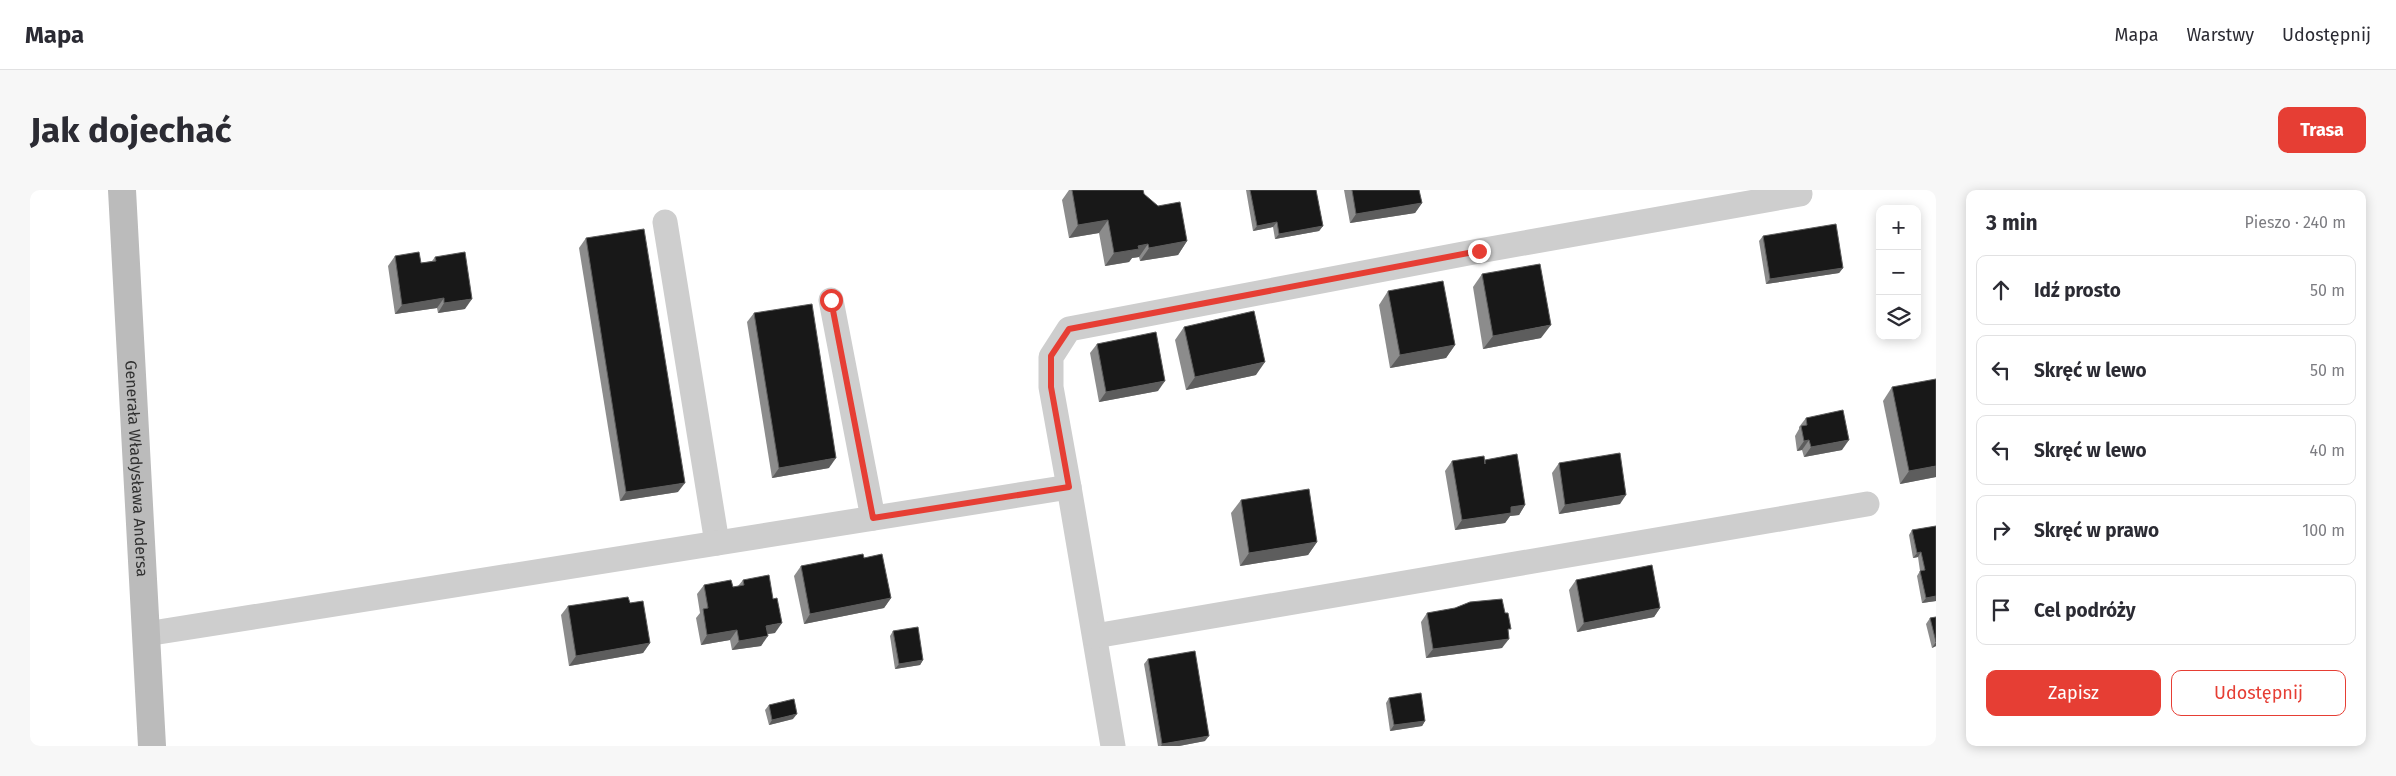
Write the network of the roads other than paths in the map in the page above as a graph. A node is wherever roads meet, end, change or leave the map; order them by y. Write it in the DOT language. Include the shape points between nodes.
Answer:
graph roads {
  1 [pos="122,190"];
  2 [pos="1800,194"];
  3 [pos="665,222"];
  4 [pos="831,300"];
  5 [pos="1069,487"];
  6 [pos="1867,504"];
  7 [pos="873,518"];
  8 [pos="717,543"];
  9 [pos="146,634"];
  10 [pos="1095,636"];
  11 [pos="152,746"];
  12 [pos="1113,746"];
  1 -- 9 [label="main road, Generała Władysława Andersa"];
  2 -- 5 [label="street" via="1069,329 1051,356 1051,387"];
  3 -- 8 [label="street"];
  4 -- 7 [label="street"];
  5 -- 7 [label="street"];
  5 -- 10 [label="street"];
  6 -- 10 [label="street"];
  7 -- 8 [label="street"];
  8 -- 9 [label="street"];
  9 -- 11 [label="main road, Generała Władysława Andersa"];
  10 -- 12 [label="street"];
}
